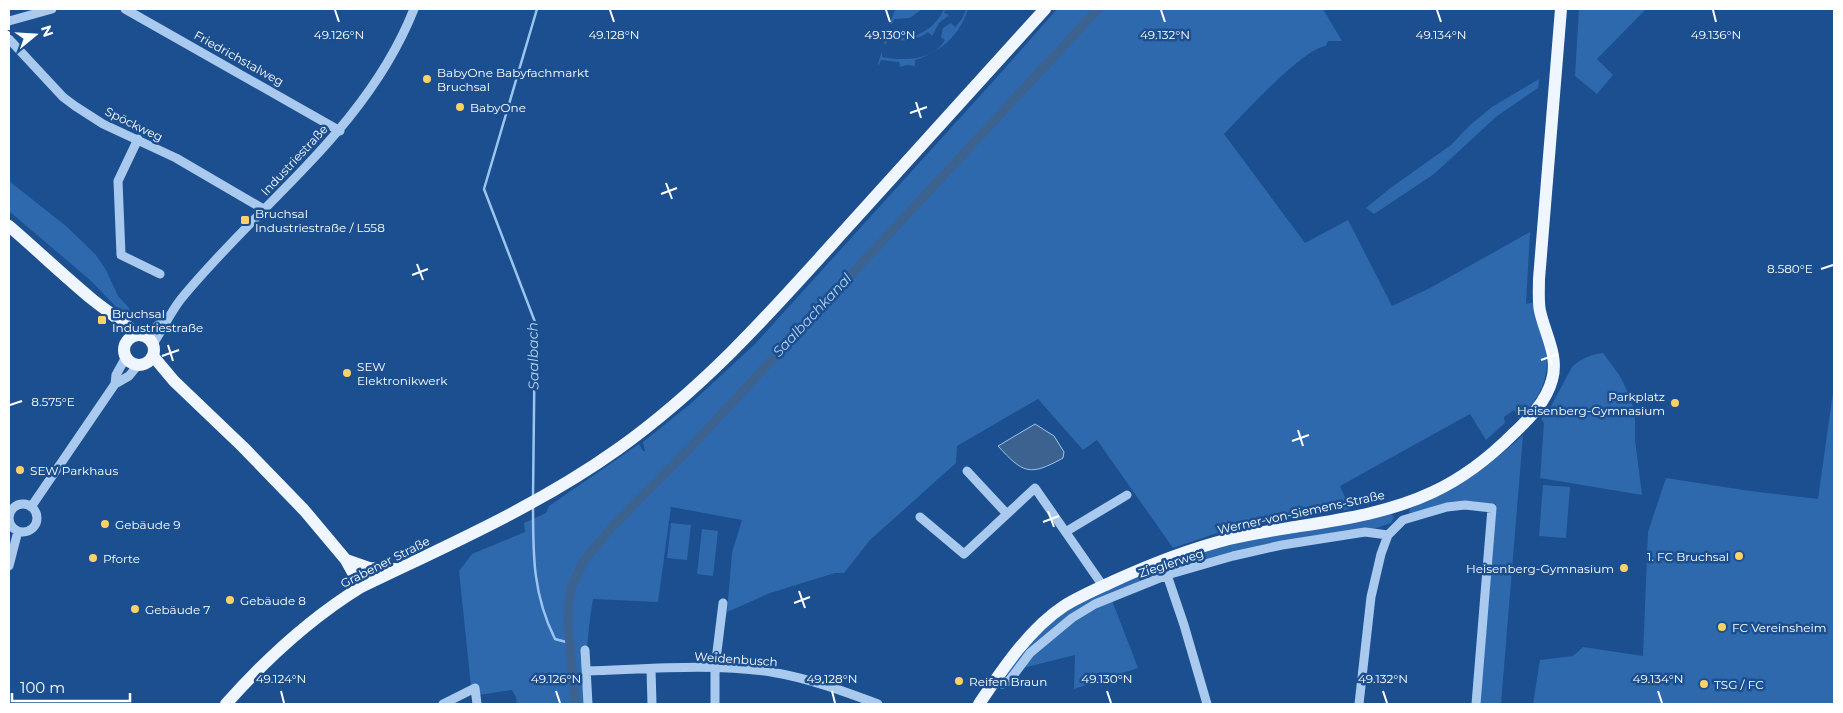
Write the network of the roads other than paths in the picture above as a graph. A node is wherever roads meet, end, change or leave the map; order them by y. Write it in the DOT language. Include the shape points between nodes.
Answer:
graph roads {
  1 [pos="47,9"];
  2 [pos="125,9"];
  3 [pos="414,9"];
  4 [pos="1045,9"];
  5 [pos="1561,9"];
  6 [pos="9,21"];
  7 [pos="9,39"];
  8 [pos="340,131"];
  9 [pos="138,139"];
  10 [pos="265,210"];
  11 [pos="9,226"];
  12 [pos="160,274"];
  13 [pos="143,349"];
  14 [pos="126,357"];
  15 [pos="115,384"];
  16 [pos="967,471"];
  17 [pos="1127,495"];
  18 [pos="1399,505"];
  19 [pos="32,507"];
  20 [pos="10,509"];
  21 [pos="1006,514"];
  22 [pos="920,517"];
  23 [pos="1403,520"];
  24 [pos="18,531"];
  25 [pos="1067,531"];
  26 [pos="1388,535"];
  27 [pos="346,560"];
  28 [pos="9,566"];
  29 [pos="398,569"];
  30 [pos="1167,575"];
  31 [pos="1103,586"];
  32 [pos="361,587"];
  33 [pos="722,603"];
  34 [pos="585,650"];
  35 [pos="714,668"];
  36 [pos="651,669"];
  37 [pos="587,672"];
  38 [pos="994,681"];
  39 [pos="226,704"];
  40 [pos="443,704"];
  41 [pos="477,704"];
  42 [pos="588,704"];
  43 [pos="652,704"];
  44 [pos="715,704"];
  45 [pos="878,704"];
  46 [pos="979,704"];
  47 [pos="1207,704"];
  48 [pos="1359,704"];
  49 [pos="1476,704"];
  1 -- 6 [label="street"];
  2 -- 8 [label="street, Friedrichstalweg"];
  3 -- 8 [label="street, Industriestraße" via="388,62"];
  4 -- 29 [label="main road, Grabener Straße" via="762,322 688,394 616,450 542,497 496,523"];
  5 -- 18 [label="main road, Werner-von-Siemens-Straße" via="1539,279 1540,310 1553,356 1553,378 1546,396 1531,416 1485,459 1435,492"];
  7 -- 9 [label="street, Spöckweg" via="63,98 103,124"];
  8 -- 10 [label="street, Industriestraße"];
  9 -- 10 [label="street, Spöckweg"];
  9 -- 12 [label="street" via="118,181 121,255"];
  10 -- 13 [label="street, Industriestraße" via="217,260"];
  11 -- 13 [label="main road" via="107,312"];
  13 -- 14 [label="main road" via="125,347"];
  13 -- 15 [label="street, Industriestraße" via="129,376"];
  13 -- 27 [label="main road" via="266,470"];
  14 -- 15 [label="street"];
  15 -- 19 [label="street"];
  16 -- 21 [label="street"];
  17 -- 25 [label="street"];
  18 -- 23 [label="street"];
  18 -- 31 [label="main road, Werner-von-Siemens-Straße" via="1228,540 1149,565"];
  19 -- 20 [label="street" via="21,504"];
  19 -- 24 [label="street" via="36,516 34,525"];
  20 -- 24 [label="street" via="9,522"];
  21 -- 22 [label="street" via="964,554"];
  21 -- 25 [label="street" via="1036,488"];
  23 -- 26 [label="street"];
  23 -- 49 [label="street" via="1447,507 1492,508"];
  24 -- 28 [label="street"];
  25 -- 31 [label="street"];
  26 -- 30 [label="street, Zieglerweg" via="1365,532 1282,545"];
  26 -- 48 [label="street" via="1371,597"];
  27 -- 29 [label="main road" via="369,568"];
  27 -- 32 [label="main road"];
  29 -- 32 [label="main road, Grabener Straße"];
  30 -- 38 [label="street, Zieglerweg" via="1095,604 1053,632 1030,653 1009,682"];
  30 -- 47 [label="street"];
  31 -- 38 [label="main road, Werner-von-Siemens-Straße" via="1053,614 1020,646"];
  32 -- 39 [label="main road, Grabener Straße" via="325,611 274,653"];
  33 -- 35 [label="street"];
  34 -- 37 [label="street"];
  35 -- 36 [label="street, Weidenbusch"];
  35 -- 44 [label="street"];
  35 -- 45 [label="street, Weidenbusch" via="771,672 829,686"];
  36 -- 37 [label="street, Weidenbusch"];
  36 -- 43 [label="street"];
  37 -- 42 [label="street"];
  38 -- 46 [label="main road, Werner-von-Siemens-Straße"];
  40 -- 41 [label="street" via="475,688"];
}
